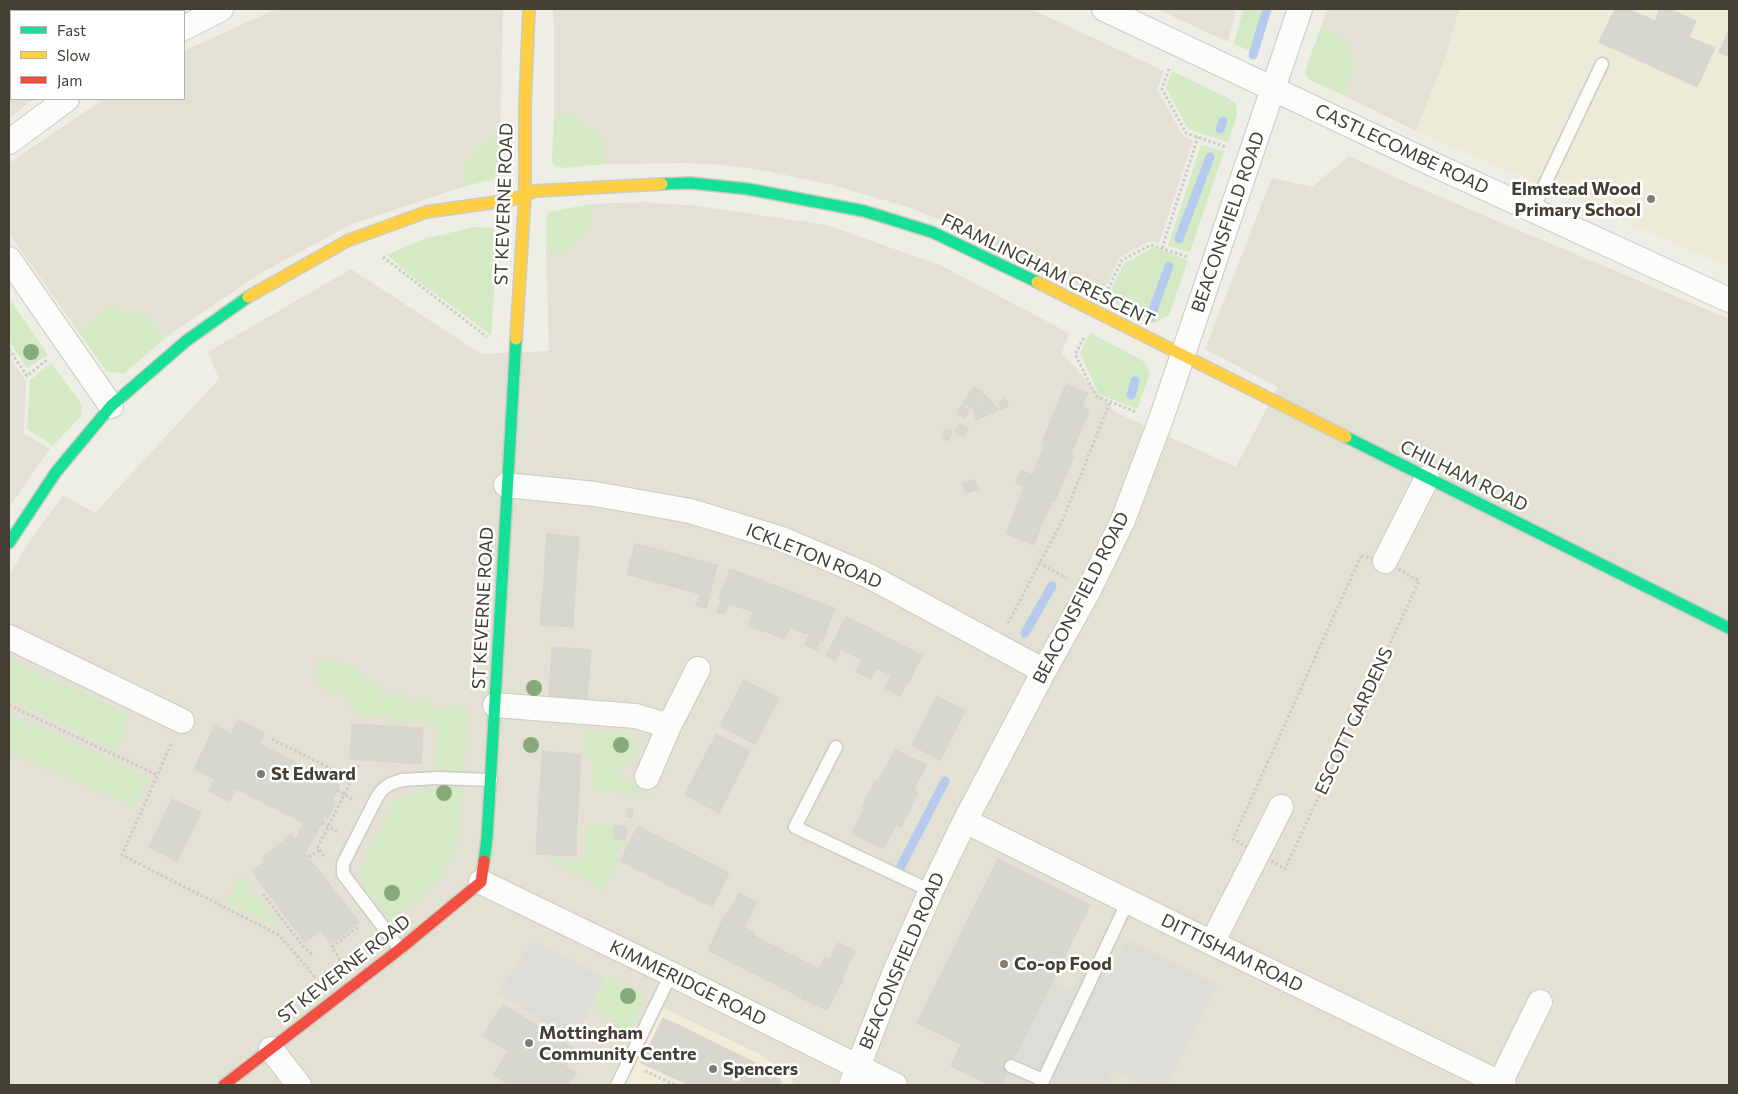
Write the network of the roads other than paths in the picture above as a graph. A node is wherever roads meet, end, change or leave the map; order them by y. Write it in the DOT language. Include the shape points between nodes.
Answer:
graph roads {
  1 [pos="221,9"];
  2 [pos="530,9"];
  3 [pos="1104,9"];
  4 [pos="1300,9"];
  5 [pos="185,27"];
  6 [pos="1602,64"];
  7 [pos="1273,89"];
  8 [pos="66,100"];
  9 [pos="9,142"];
  10 [pos="525,195"];
  11 [pos="1532,209"];
  12 [pos="9,258"];
  13 [pos="1729,300"];
  14 [pos="1183,356"];
  15 [pos="111,406"];
  16 [pos="1427,478"];
  17 [pos="506,486"];
  18 [pos="9,543"];
  19 [pos="1385,561"];
  20 [pos="1729,628"];
  21 [pos="9,637"];
  22 [pos="698,669"];
  23 [pos="1044,671"];
  24 [pos="495,706"];
  25 [pos="182,721"];
  26 [pos="669,726"];
  27 [pos="836,747"];
  28 [pos="647,777"];
  29 [pos="490,780"];
  30 [pos="1280,807"];
  31 [pos="965,821"];
  32 [pos="481,882"];
  33 [pos="930,891"];
  34 [pos="1128,901"];
  35 [pos="1212,944"];
  36 [pos="400,949"];
  37 [pos="671,974"];
  38 [pos="1540,1002"];
  39 [pos="271,1049"];
  40 [pos="1011,1066"];
  41 [pos="854,1076"];
  42 [pos="1042,1083"];
  43 [pos="1502,1084"];
  44 [pos="224,1085"];
  45 [pos="299,1085"];
  46 [pos="617,1085"];
  47 [pos="894,1085"];
  1 -- 5 [label="street"];
  2 -- 10 [label="street, ST KEVERNE ROAD"];
  3 -- 7 [label="street, CASTLECOMBE ROAD"];
  4 -- 7 [label="street, BEACONSFIELD ROAD"];
  6 -- 11 [label="lane"];
  7 -- 11 [label="street, CASTLECOMBE ROAD"];
  7 -- 14 [label="street, BEACONSFIELD ROAD"];
  8 -- 9 [label="street"];
  10 -- 14 [label="street, FRAMLINGHAM CRESCENT" via="535,191 691,183 748,189 864,211 940,235"];
  10 -- 15 [label="street, FRAMLINGHAM CRESCENT" via="511,200 426,212 348,241 256,292 186,341"];
  10 -- 17 [label="street, ST KEVERNE ROAD"];
  11 -- 13 [label="street, CASTLECOMBE ROAD"];
  12 -- 15 [label="street"];
  14 -- 16 [label="street, CHILHAM ROAD"];
  14 -- 23 [label="street, BEACONSFIELD ROAD" via="1123,520"];
  15 -- 18 [label="street, FRAMLINGHAM CRESCENT" via="56,472"];
  16 -- 19 [label="street"];
  16 -- 20 [label="street, CHILHAM ROAD"];
  17 -- 23 [label="street, ICKLETON ROAD" via="594,494 690,511 782,539 870,576"];
  17 -- 24 [label="street, ST KEVERNE ROAD"];
  21 -- 25 [label="street"];
  22 -- 26 [label="street"];
  23 -- 31 [label="street, BEACONSFIELD ROAD"];
  24 -- 26 [label="street" via="636,716"];
  24 -- 29 [label="street, ST KEVERNE ROAD"];
  26 -- 28 [label="street"];
  27 -- 33 [label="lane" via="795,827"];
  29 -- 32 [label="street, ST KEVERNE ROAD"];
  29 -- 36 [label="lane" via="402,780 390,784 377,797 343,864 342,874"];
  30 -- 35 [label="street"];
  31 -- 33 [label="street, BEACONSFIELD ROAD"];
  31 -- 34 [label="street, DITTISHAM ROAD"];
  32 -- 36 [label="street, ST KEVERNE ROAD"];
  32 -- 37 [label="street, KIMMERIDGE ROAD"];
  33 -- 41 [label="street, BEACONSFIELD ROAD"];
  34 -- 35 [label="street, DITTISHAM ROAD"];
  34 -- 42 [label="lane"];
  35 -- 43 [label="street, DITTISHAM ROAD"];
  36 -- 39 [label="street, ST KEVERNE ROAD"];
  37 -- 41 [label="street, KIMMERIDGE ROAD"];
  37 -- 46 [label="lane"];
  38 -- 43 [label="street, DITTISHAM ROAD"];
  39 -- 44 [label="street, ST KEVERNE ROAD"];
  39 -- 45 [label="street"];
  40 -- 42 [label="lane"];
  41 -- 47 [label="street, KIMMERIDGE ROAD"];
}
